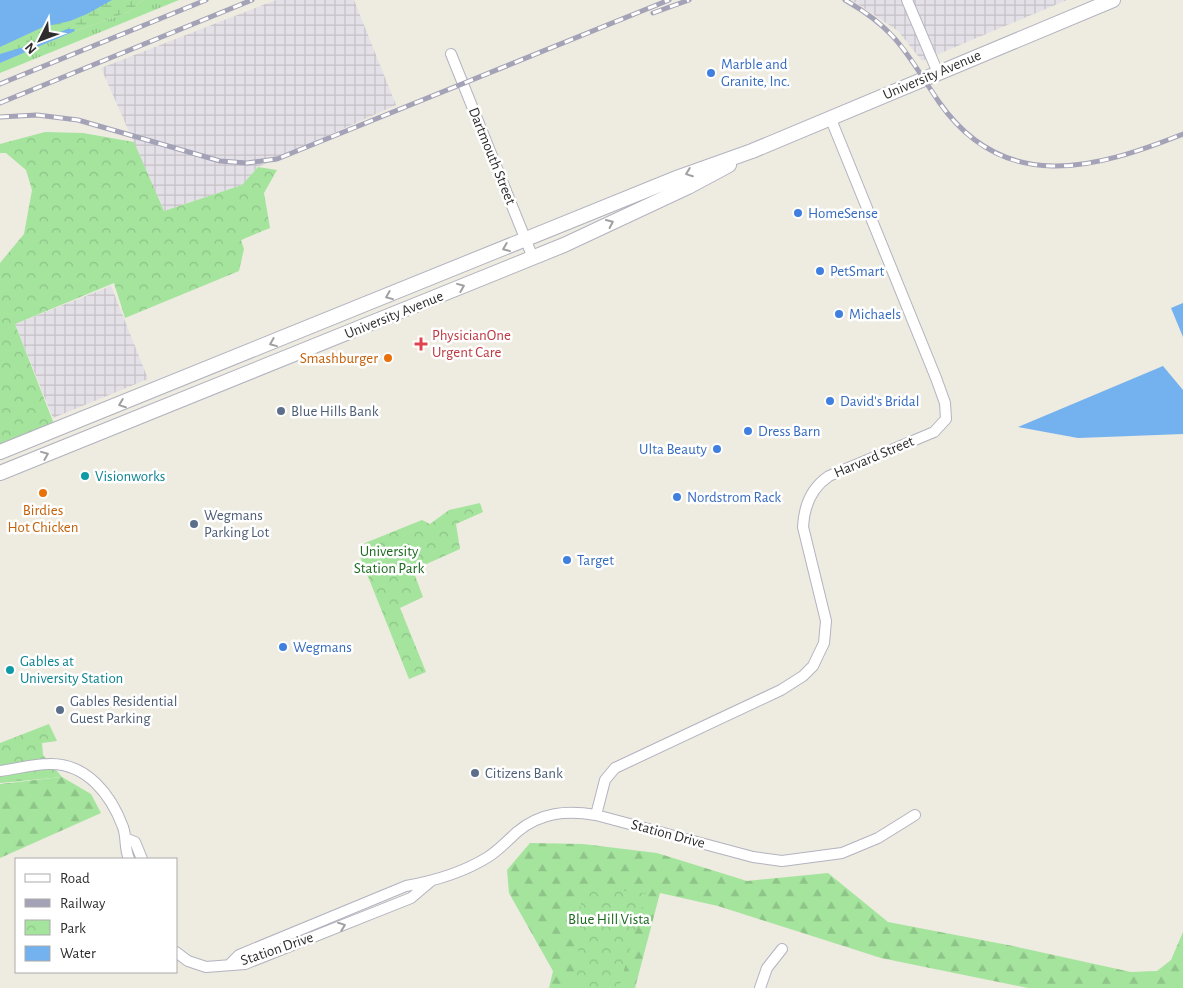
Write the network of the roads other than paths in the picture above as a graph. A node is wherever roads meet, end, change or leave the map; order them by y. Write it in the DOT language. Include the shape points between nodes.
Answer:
graph roads {
  1 [pos="907,0"];
  2 [pos="1112,0"];
  3 [pos="451,54"];
  4 [pos="938,73"];
  5 [pos="830,117"];
  6 [pos="752,151"];
  7 [pos="526,240"];
  8 [pos="533,258"];
  9 [pos="0,452"];
  10 [pos="0,473"];
  11 [pos="0,771"];
  12 [pos="914,814"];
  13 [pos="596,815"];
  14 [pos="127,839"];
  15 [pos="129,858"];
  16 [pos="142,858"];
  17 [pos="782,948"];
  18 [pos="178,954"];
  19 [pos="760,988"];
  1 -- 4 [label="street"];
  2 -- 4 [label="main road, University Avenue"];
  3 -- 7 [label="street, Dartmouth Street"];
  4 -- 5 [label="main road, University Avenue"];
  5 -- 6 [label="main road, University Avenue"];
  5 -- 13 [label="street, Harvard Street" via="936,378 945,403 945,422 934,432 829,476 809,499 803,528 826,632 821,653 809,671 781,690 616,768 605,780"];
  6 -- 7 [label="main road, University Avenue, one-way" via="694,171"];
  8 -- 6 [label="main road, University Avenue, one-way" via="688,187"];
  7 -- 8 [label="street, Dartmouth Street"];
  7 -- 9 [label="main road, University Avenue, one-way"];
  10 -- 8 [label="main road, University Avenue, one-way"];
  11 -- 14 [label="street" via="51,764 84,774 108,796"];
  12 -- 13 [label="street, Station Drive" via="878,838 842,853 782,861 753,857"];
  13 -- 18 [label="street, Station Drive" via="566,812 539,818 480,861 430,882 406,886 239,954 230,964 206,967"];
  14 -- 15 [label="street" via="124,848"];
  14 -- 16 [label="street" via="135,842"];
  17 -- 19 [label="street" via="767,968"];
}
